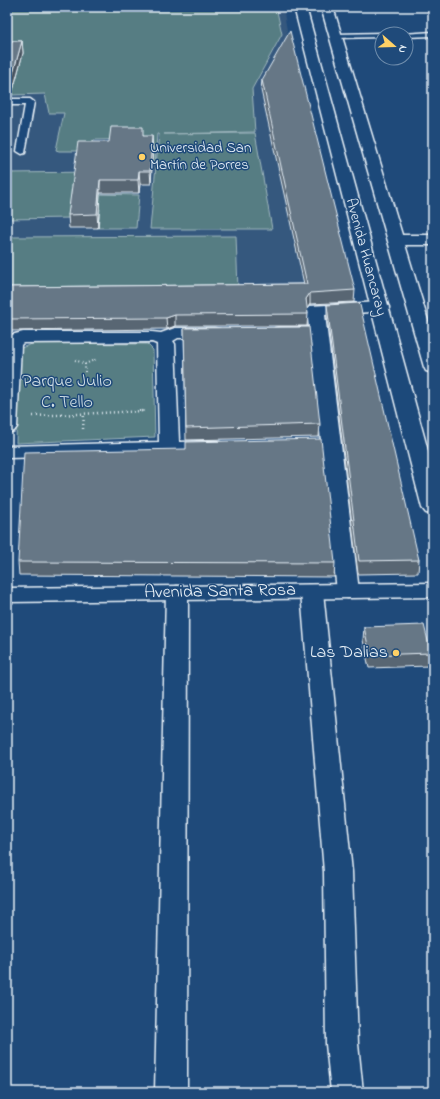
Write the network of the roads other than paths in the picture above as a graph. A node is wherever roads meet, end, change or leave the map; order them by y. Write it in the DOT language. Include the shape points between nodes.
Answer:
graph roads {
  1 [pos="300,7"];
  2 [pos="328,7"];
  3 [pos="433,34"];
  4 [pos="374,35"];
  5 [pos="414,35"];
  6 [pos="336,36"];
  7 [pos="7,102"];
  8 [pos="22,151"];
  9 [pos="396,240"];
  10 [pos="433,240"];
  11 [pos="380,307"];
  12 [pos="262,332"];
  13 [pos="318,332"];
  14 [pos="230,333"];
  15 [pos="163,339"];
  16 [pos="433,367"];
  17 [pos="7,427"];
  18 [pos="231,447"];
  19 [pos="169,448"];
  20 [pos="7,452"];
  21 [pos="433,508"];
  22 [pos="433,590"];
  23 [pos="348,591"];
  24 [pos="312,592"];
  25 [pos="177,593"];
  26 [pos="7,595"];
  27 [pos="171,1092"];
  28 [pos="347,1092"];
  1 -- 11 [label="street, Avenida Huancaray"];
  2 -- 6 [label="street, Avenida Huancaray"];
  3 -- 5 [label="lane"];
  4 -- 6 [label="lane"];
  6 -- 9 [label="street, Avenida Huancaray"];
  7 -- 8 [label="lane" via="30,102"];
  9 -- 10 [label="street"];
  9 -- 16 [label="street, Avenida Huancaray"];
  11 -- 13 [label="street" via="316,310"];
  11 -- 21 [label="street, Avenida Huancaray"];
  12 -- 13 [label="street"];
  13 -- 23 [label="street" via="323,444"];
  14 -- 15 [label="street" via="175,333"];
  15 -- 17 [label="street" via="17,339 12,343"];
  15 -- 19 [label="street" via="166,344"];
  18 -- 19 [label="street"];
  19 -- 20 [label="street"];
  22 -- 23 [label="street, Avenida Santa Rosa"];
  23 -- 24 [label="street, Avenida Santa Rosa"];
  24 -- 25 [label="street, Avenida Santa Rosa"];
  24 -- 28 [label="street" via="338,872 342,1044"];
  25 -- 26 [label="street, Avenida Santa Rosa"];
  25 -- 27 [label="street"];
}
